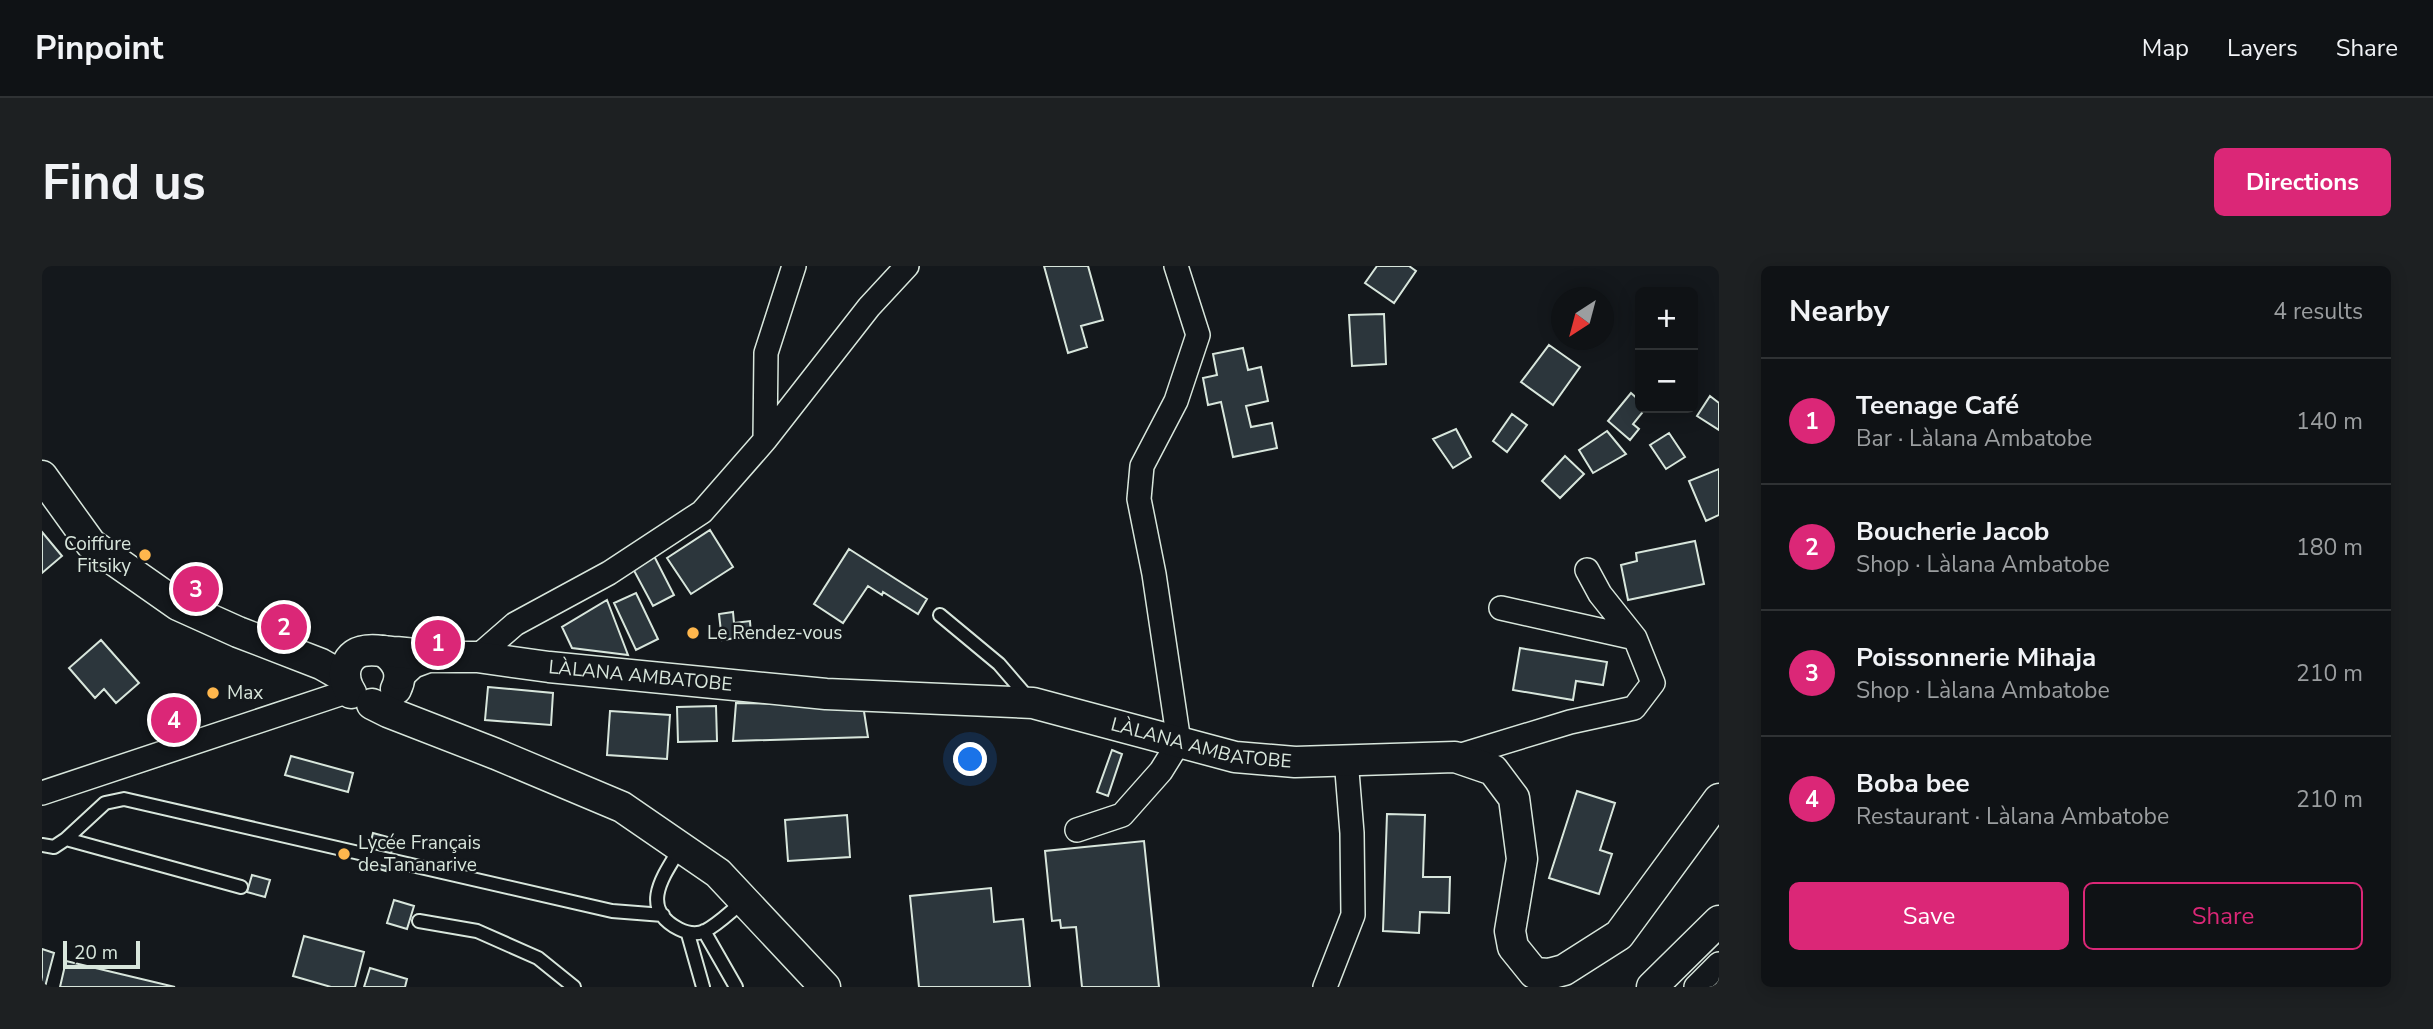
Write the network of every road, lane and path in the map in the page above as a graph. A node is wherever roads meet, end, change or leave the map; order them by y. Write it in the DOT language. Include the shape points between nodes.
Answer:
graph roads {
  1 [pos="794,266"];
  2 [pos="907,266"];
  3 [pos="1176,266"];
  4 [pos="765,440"];
  5 [pos="42,476"];
  6 [pos="1587,570"];
  7 [pos="1500,608"];
  8 [pos="940,615"];
  9 [pos="1635,638"];
  10 [pos="296,654"];
  11 [pos="477,657"];
  12 [pos="386,665"];
  13 [pos="355,691"];
  14 [pos="1033,703"];
  15 [pos="429,727"];
  16 [pos="1179,741"];
  17 [pos="1455,757"];
  18 [pos="1346,759"];
  19 [pos="42,793"];
  20 [pos="1719,799"];
  21 [pos="1077,830"];
  22 [pos="66,839"];
  23 [pos="42,845"];
  24 [pos="681,847"];
  25 [pos="241,887"];
  26 [pos="744,901"];
  27 [pos="663,915"];
  28 [pos="419,921"];
  29 [pos="1719,921"];
  30 [pos="704,931"];
  31 [pos="688,934"];
  32 [pos="1719,964"];
  33 [pos="574,987"];
  34 [pos="703,987"];
  35 [pos="736,987"];
  36 [pos="825,987"];
  37 [pos="1325,987"];
  38 [pos="1652,987"];
  39 [pos="1696,987"];
  1 -- 4 [label="street" via="766,353"];
  2 -- 4 [label="street" via="869,307"];
  3 -- 16 [label="street" via="1198,335 1176,401 1142,466 1139,499"];
  4 -- 11 [label="street" via="702,512 609,573 515,624"];
  5 -- 10 [label="street" via="91,544 178,605"];
  6 -- 9 [label="street"];
  7 -- 9 [label="street"];
  8 -- 14 [label="lane" via="999,664"];
  9 -- 17 [label="street" via="1653,682 1634,708"];
  10 -- 12 [label="street" via="330,650"];
  10 -- 13 [label="street"];
  11 -- 12 [label="street, LÀLANA AMBATOBE" via="428,657"];
  11 -- 14 [label="street, LÀLANA AMBATOBE" via="826,694"];
  12 -- 13 [label="street, LÀLANA AMBATOBE" via="389,698"];
  12 -- 13 [label="street, LÀLANA AMBATOBE" via="349,660"];
  12 -- 15 [label="street"];
  13 -- 15 [label="street" via="401,718"];
  13 -- 19 [label="street"];
  14 -- 16 [label="street, LÀLANA AMBATOBE"];
  15 -- 24 [label="street" via="622,807"];
  16 -- 18 [label="street, LÀLANA AMBATOBE" via="1236,757 1295,762"];
  16 -- 21 [label="street" via="1161,771 1122,815"];
  17 -- 18 [label="street, LÀLANA AMBATOBE"];
  17 -- 20 [label="street, LÀLANA AMBATOBE" via="1493,770 1514,798 1522,859 1510,931 1513,947 1534,973 1564,970 1619,934"];
  18 -- 37 [label="street" via="1353,915"];
  22 -- 23 [label="lane" via="54,847"];
  22 -- 25 [label="lane"];
  22 -- 27 [label="lane" via="105,803 124,799 612,911"];
  24 -- 26 [label="street" via="718,873"];
  24 -- 27 [label="lane" via="659,882 656,894"];
  26 -- 30 [label="lane"];
  26 -- 36 [label="street"];
  27 -- 31 [label="lane" via="669,924"];
  28 -- 33 [label="lane" via="477,931 538,958"];
  29 -- 38 [label="street"];
  30 -- 31 [label="lane"];
  30 -- 35 [label="lane"];
  31 -- 34 [label="lane"];
  32 -- 39 [label="street"];
}
